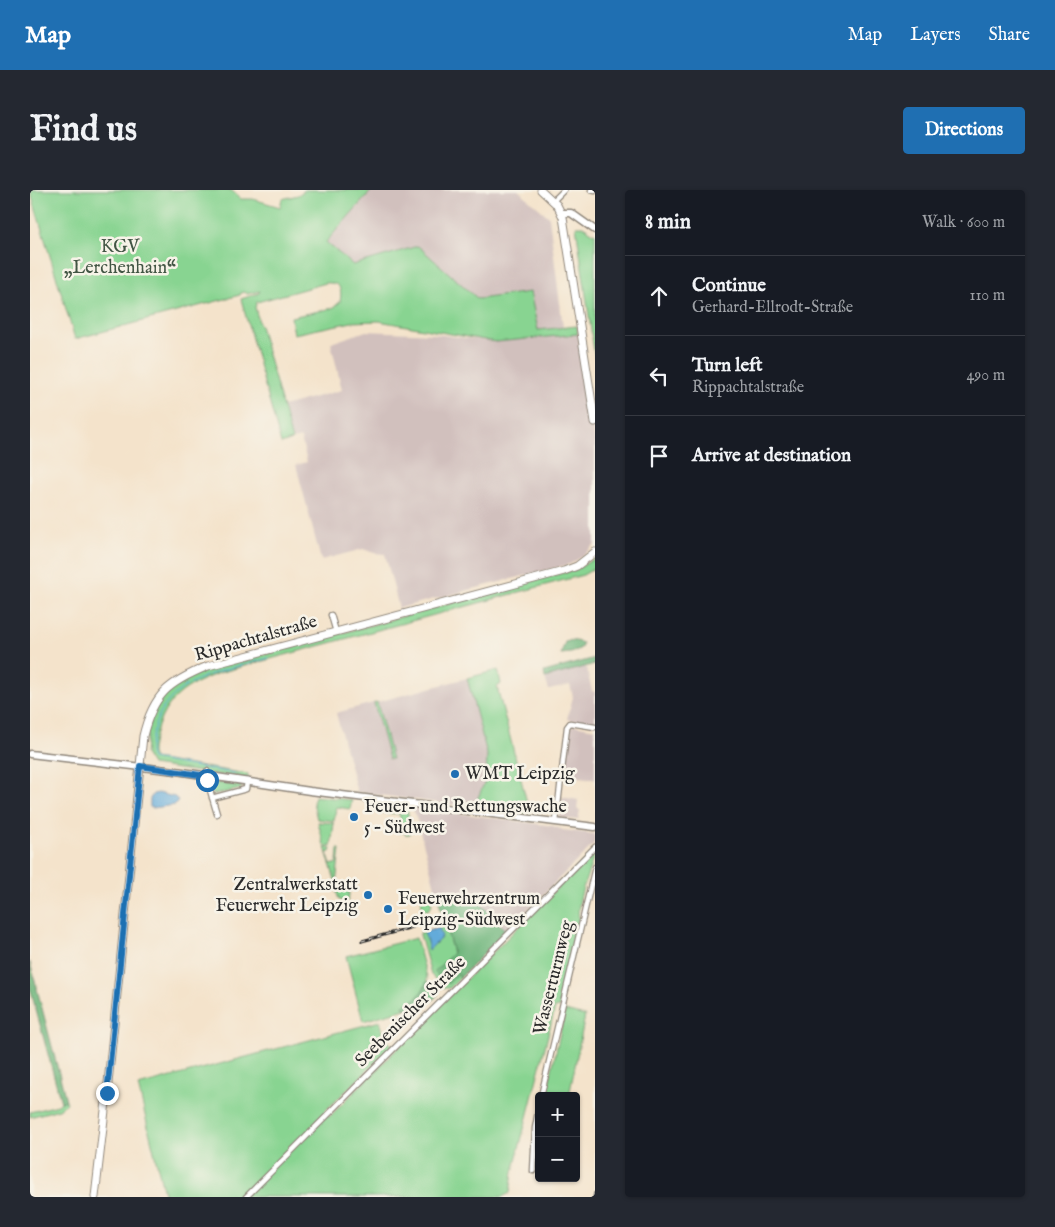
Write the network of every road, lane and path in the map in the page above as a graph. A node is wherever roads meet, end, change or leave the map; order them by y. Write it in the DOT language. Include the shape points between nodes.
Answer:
graph roads {
  1 [pos="541,190"];
  2 [pos="564,190"];
  3 [pos="553,201"];
  4 [pos="562,213"];
  5 [pos="595,230"];
  6 [pos="595,422"];
  7 [pos="595,552"];
  8 [pos="331,615"];
  9 [pos="336,632"];
  10 [pos="595,727"];
  11 [pos="30,754"];
  12 [pos="140,766"];
  13 [pos="207,774"];
  14 [pos="247,781"];
  15 [pos="212,798"];
  16 [pos="217,814"];
  17 [pos="556,822"];
  18 [pos="595,827"];
  19 [pos="595,847"];
  20 [pos="595,867"];
  21 [pos="542,1092"];
  22 [pos="535,1128"];
  23 [pos="533,1171"];
  24 [pos="95,1197"];
  25 [pos="246,1197"];
  1 -- 3 [label="main road"];
  2 -- 3 [label="street"];
  3 -- 4 [label="main road"];
  4 -- 5 [label="main road" via="574,215"];
  4 -- 6 [label="main road"];
  7 -- 9 [label="main road, Rippachtalstraße" via="577,566 564,571"];
  8 -- 9 [label="street, Rippachtalstraße"];
  9 -- 12 [label="main road, Rippachtalstraße" via="208,666 177,680 153,706 143,736"];
  10 -- 17 [label="street" via="578,723 570,723 567,727"];
  11 -- 12 [label="main road"];
  12 -- 13 [label="main road"];
  12 -- 24 [label="main road, Rippachtalstraße"];
  13 -- 14 [label="main road"];
  13 -- 15 [label="street"];
  14 -- 15 [label="street" via="246,789"];
  14 -- 17 [label="main road"];
  15 -- 16 [label="street"];
  17 -- 18 [label="main road"];
  19 -- 25 [label="street, Seebenischer Straße"];
  20 -- 21 [label="street, Wasserturmweg"];
  22 -- 23 [label="street"];
}
